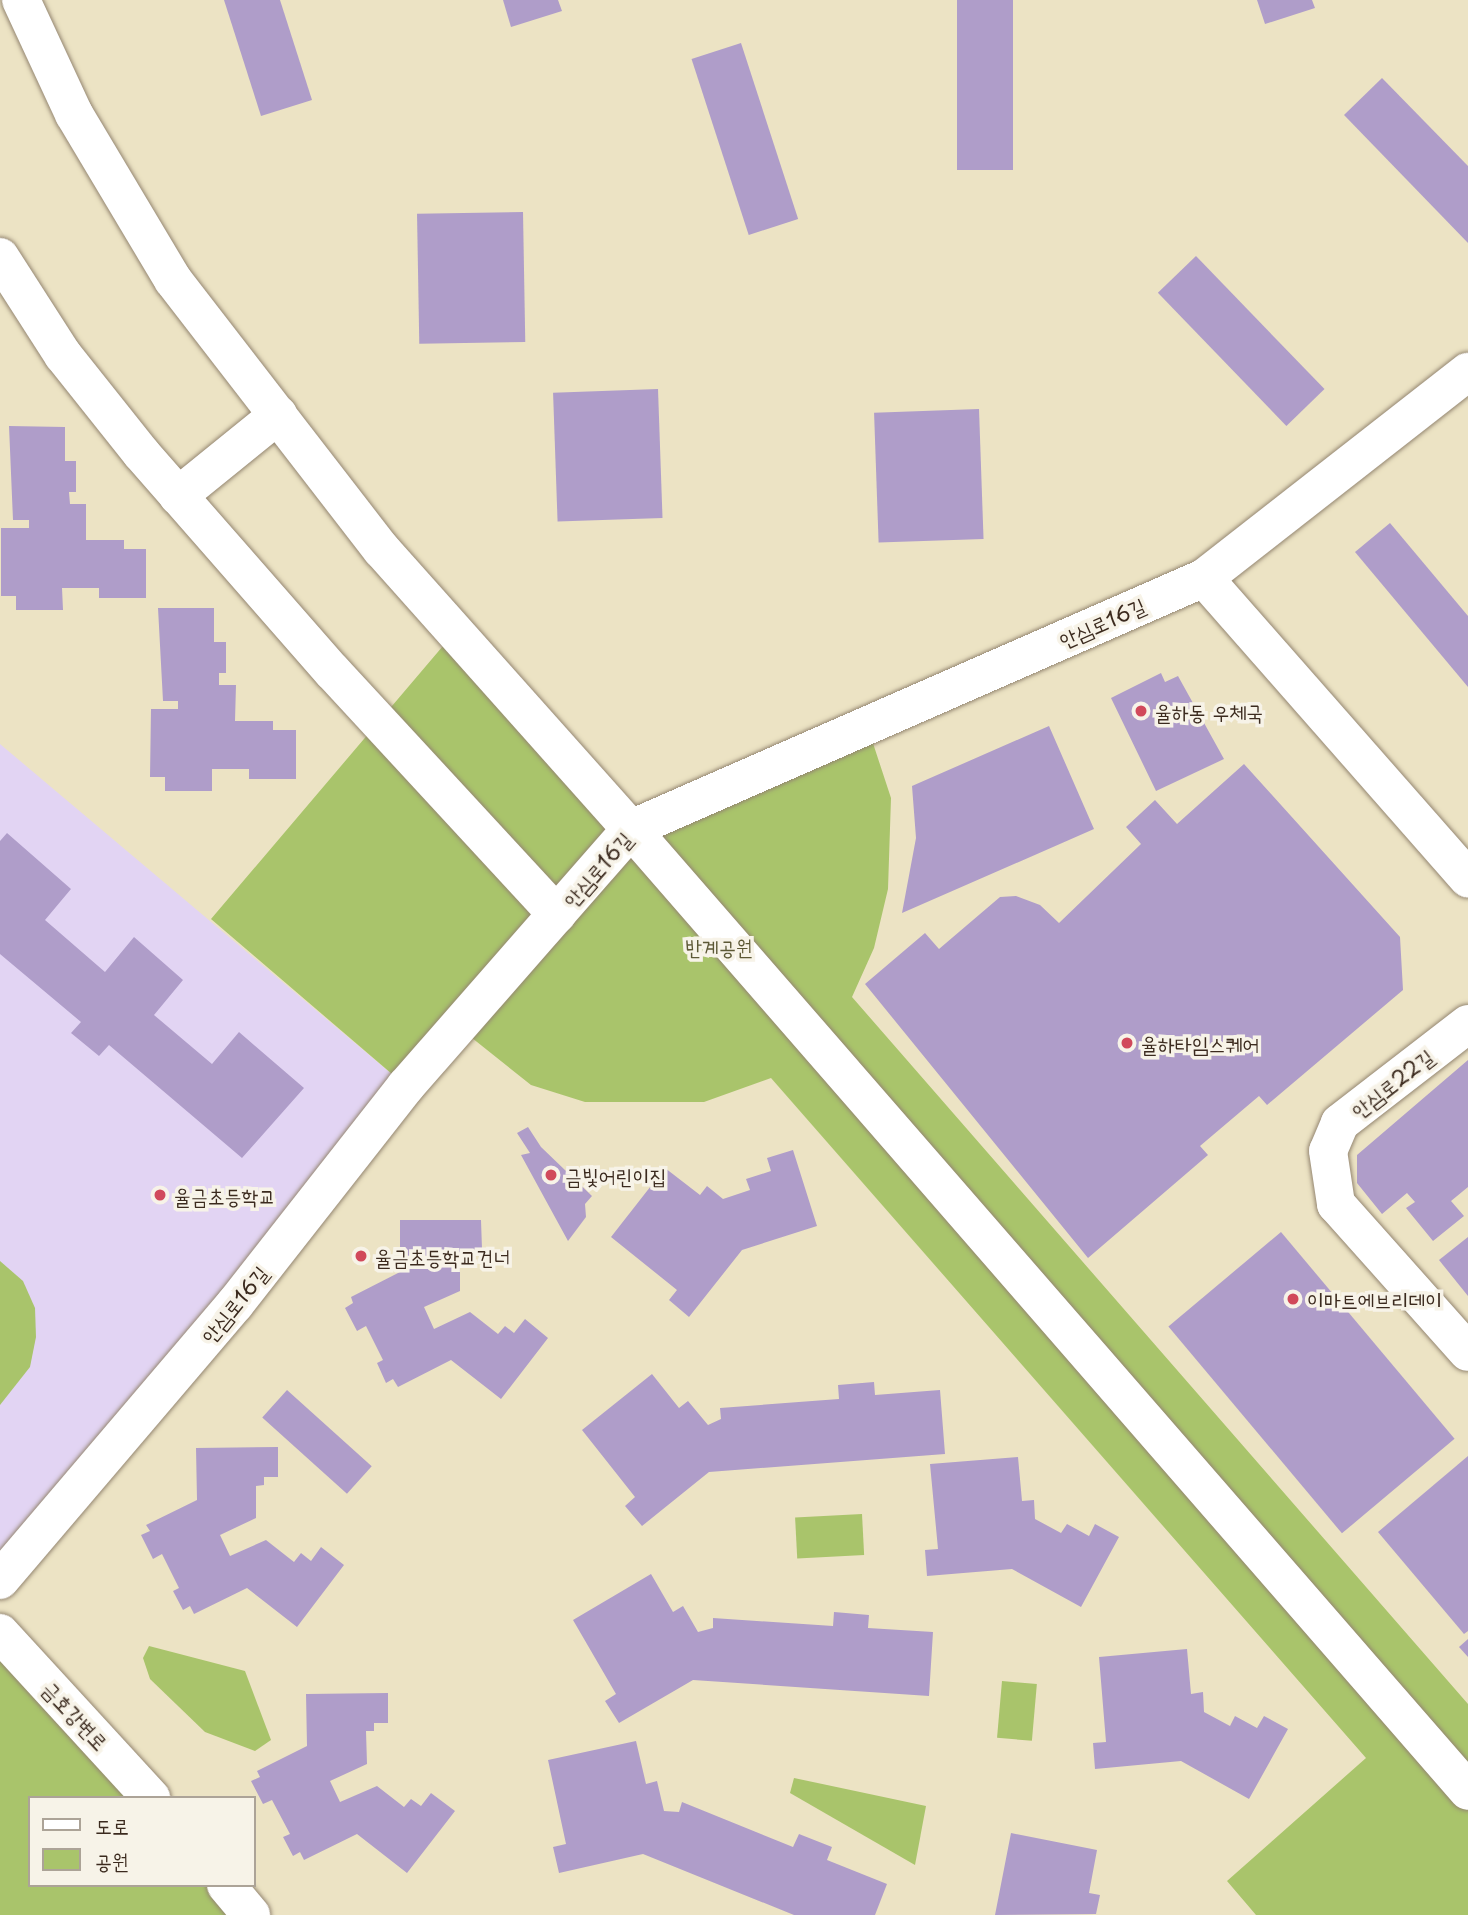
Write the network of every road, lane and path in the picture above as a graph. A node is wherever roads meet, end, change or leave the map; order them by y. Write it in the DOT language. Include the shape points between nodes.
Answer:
graph roads {
  1 [pos="21,0"];
  2 [pos="0,257"];
  3 [pos="1468,372"];
  4 [pos="278,415"];
  5 [pos="178,496"];
  6 [pos="1204,578"];
  7 [pos="631,829"];
  8 [pos="1468,878"];
  9 [pos="557,915"];
  10 [pos="1468,1024"];
  11 [pos="1468,1352"];
  12 [pos="0,1580"];
  13 [pos="0,1633"];
  14 [pos="1468,1790"];
  15 [pos="149,1796"];
  16 [pos="228,1887"];
  17 [pos="251,1915"];
  1 -- 4 [label="main road" via="74,114 173,280"];
  2 -- 5 [label="main road" via="63,355"];
  3 -- 6 [label="main road, 안심로16길"];
  4 -- 5 [label="main road"];
  4 -- 7 [label="main road" via="382,550"];
  5 -- 9 [label="main road" via="324,663"];
  6 -- 7 [label="main road, 안심로16길"];
  6 -- 8 [label="main road"];
  7 -- 9 [label="main road, 안심로16길"];
  7 -- 14 [label="main road"];
  9 -- 12 [label="main road, 안심로16길" via="406,1086 235,1304"];
  10 -- 11 [label="main road, 안심로22길" via="1340,1123 1328,1151 1336,1204"];
  13 -- 15 [label="main road, 금호강변로"];
  16 -- 17 [label="main road"];
}
